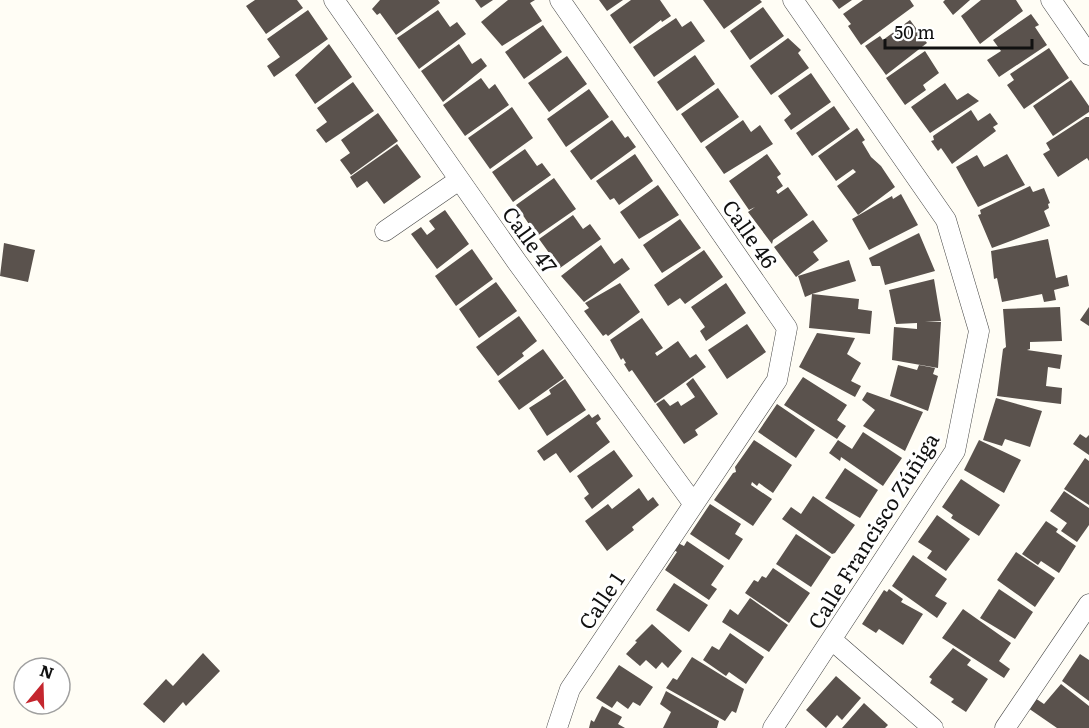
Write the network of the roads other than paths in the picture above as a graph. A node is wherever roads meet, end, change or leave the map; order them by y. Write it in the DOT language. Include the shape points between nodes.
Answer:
graph roads {
  1 [pos="334,0"];
  2 [pos="560,0"];
  3 [pos="793,0"];
  4 [pos="1051,0"];
  5 [pos="1071,0"];
  6 [pos="1065,20"];
  7 [pos="1089,55"];
  8 [pos="459,180"];
  9 [pos="385,231"];
  10 [pos="693,503"];
  11 [pos="1089,604"];
  12 [pos="832,640"];
  13 [pos="557,728"];
  14 [pos="773,728"];
  15 [pos="933,728"];
  16 [pos="1005,728"];
  1 -- 8 [label="street, Calle 47"];
  2 -- 10 [label="street, Calle 46" via="787,328 777,380"];
  3 -- 12 [label="street, Calle Francisco Zúñiga" via="946,220 979,331 955,451"];
  4 -- 6 [label="street"];
  5 -- 6 [label="street"];
  6 -- 7 [label="street"];
  8 -- 9 [label="street"];
  8 -- 10 [label="street, Calle 47"];
  10 -- 13 [label="street, Calle 1" via="570,689"];
  11 -- 16 [label="street"];
  12 -- 14 [label="street, Calle Francisco Zúñiga"];
  12 -- 15 [label="street"];
}
